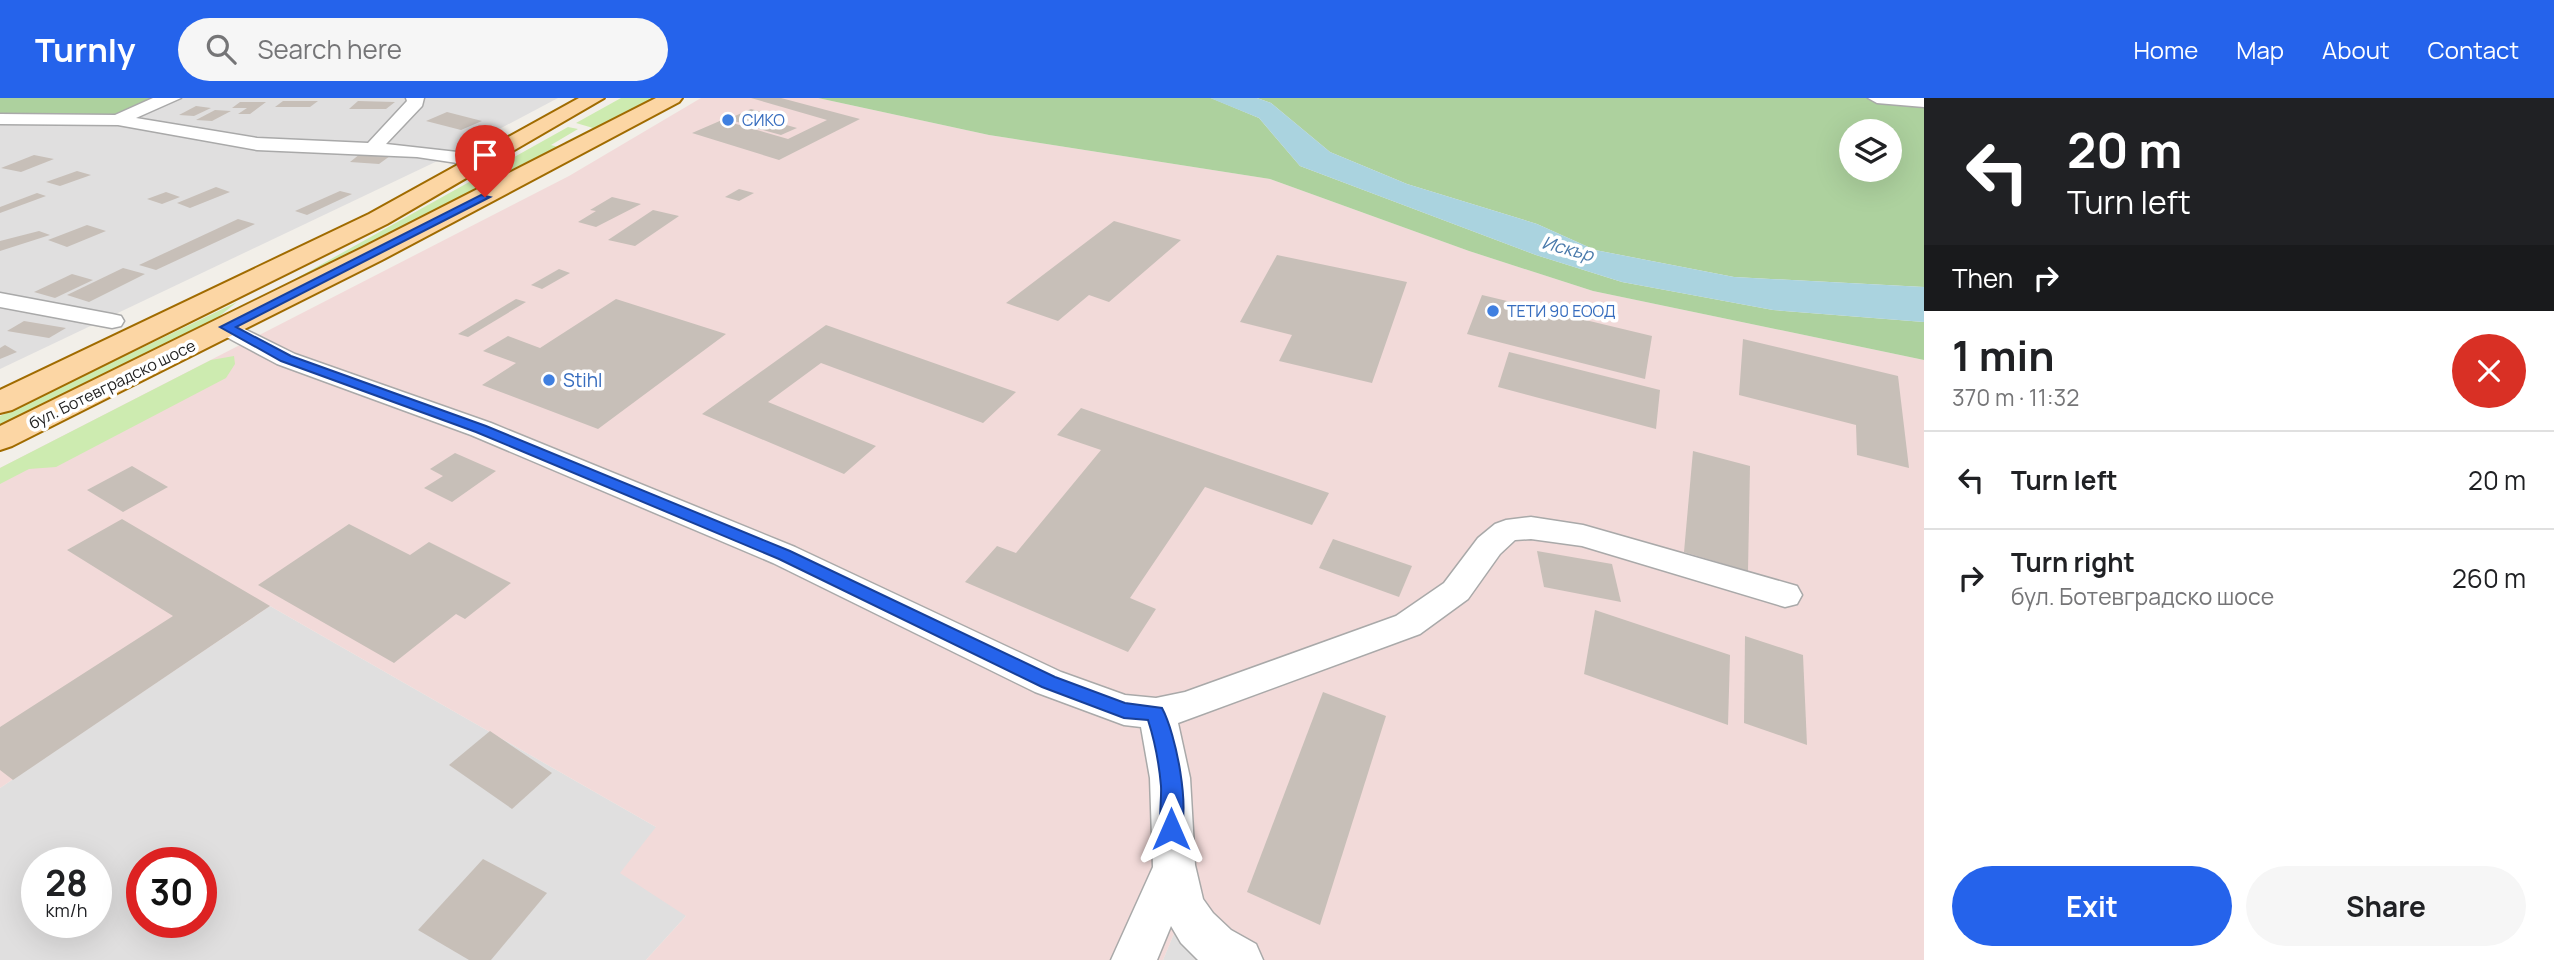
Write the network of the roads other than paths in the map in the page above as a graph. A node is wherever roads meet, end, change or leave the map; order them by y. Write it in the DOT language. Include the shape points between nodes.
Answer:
graph roads {
  1 [pos="172,98"];
  2 [pos="415,98"];
  3 [pos="594,98"];
  4 [pos="671,98"];
  5 [pos="1877,98"];
  6 [pos="1924,102"];
  7 [pos="0,119"];
  8 [pos="30,119"];
  9 [pos="118,120"];
  10 [pos="0,133"];
  11 [pos="374,149"];
  12 [pos="484,161"];
  13 [pos="378,219"];
  14 [pos="0,300"];
  15 [pos="112,321"];
  16 [pos="226,327"];
  17 [pos="0,403"];
  18 [pos="0,439"];
  19 [pos="1784,595"];
  20 [pos="1156,713"];
  21 [pos="1174,868"];
  22 [pos="1134,960"];
  23 [pos="1240,960"];
  1 -- 9 [label="street"];
  2 -- 11 [label="street"];
  3 -- 12 [label="main road, бул. Ботевградско шосе"];
  4 -- 16 [label="main road, бул. Ботевградско шосе"];
  5 -- 6 [label="street"];
  7 -- 8 [label="street"];
  8 -- 9 [label="street"];
  8 -- 10 [label="street"];
  9 -- 11 [label="street" via="257,144"];
  11 -- 12 [label="street"];
  12 -- 13 [label="main road, бул. Ботевградско шосе"];
  13 -- 16 [label="main road" via="366,238 245,302"];
  13 -- 17 [label="main road, бул. Ботевградско шосе"];
  14 -- 15 [label="street"];
  16 -- 18 [label="main road, бул. Ботевградско шосе"];
  16 -- 20 [label="street" via="286,359 481,429 784,555 1048,682 1124,710"];
  19 -- 20 [label="street" via="1583,536 1531,528 1506,531 1456,591 1408,625 1188,706"];
  20 -- 21 [label="street" via="1171,788"];
  21 -- 22 [label="street"];
  21 -- 23 [label="street" via="1190,922 1208,943"];
}
